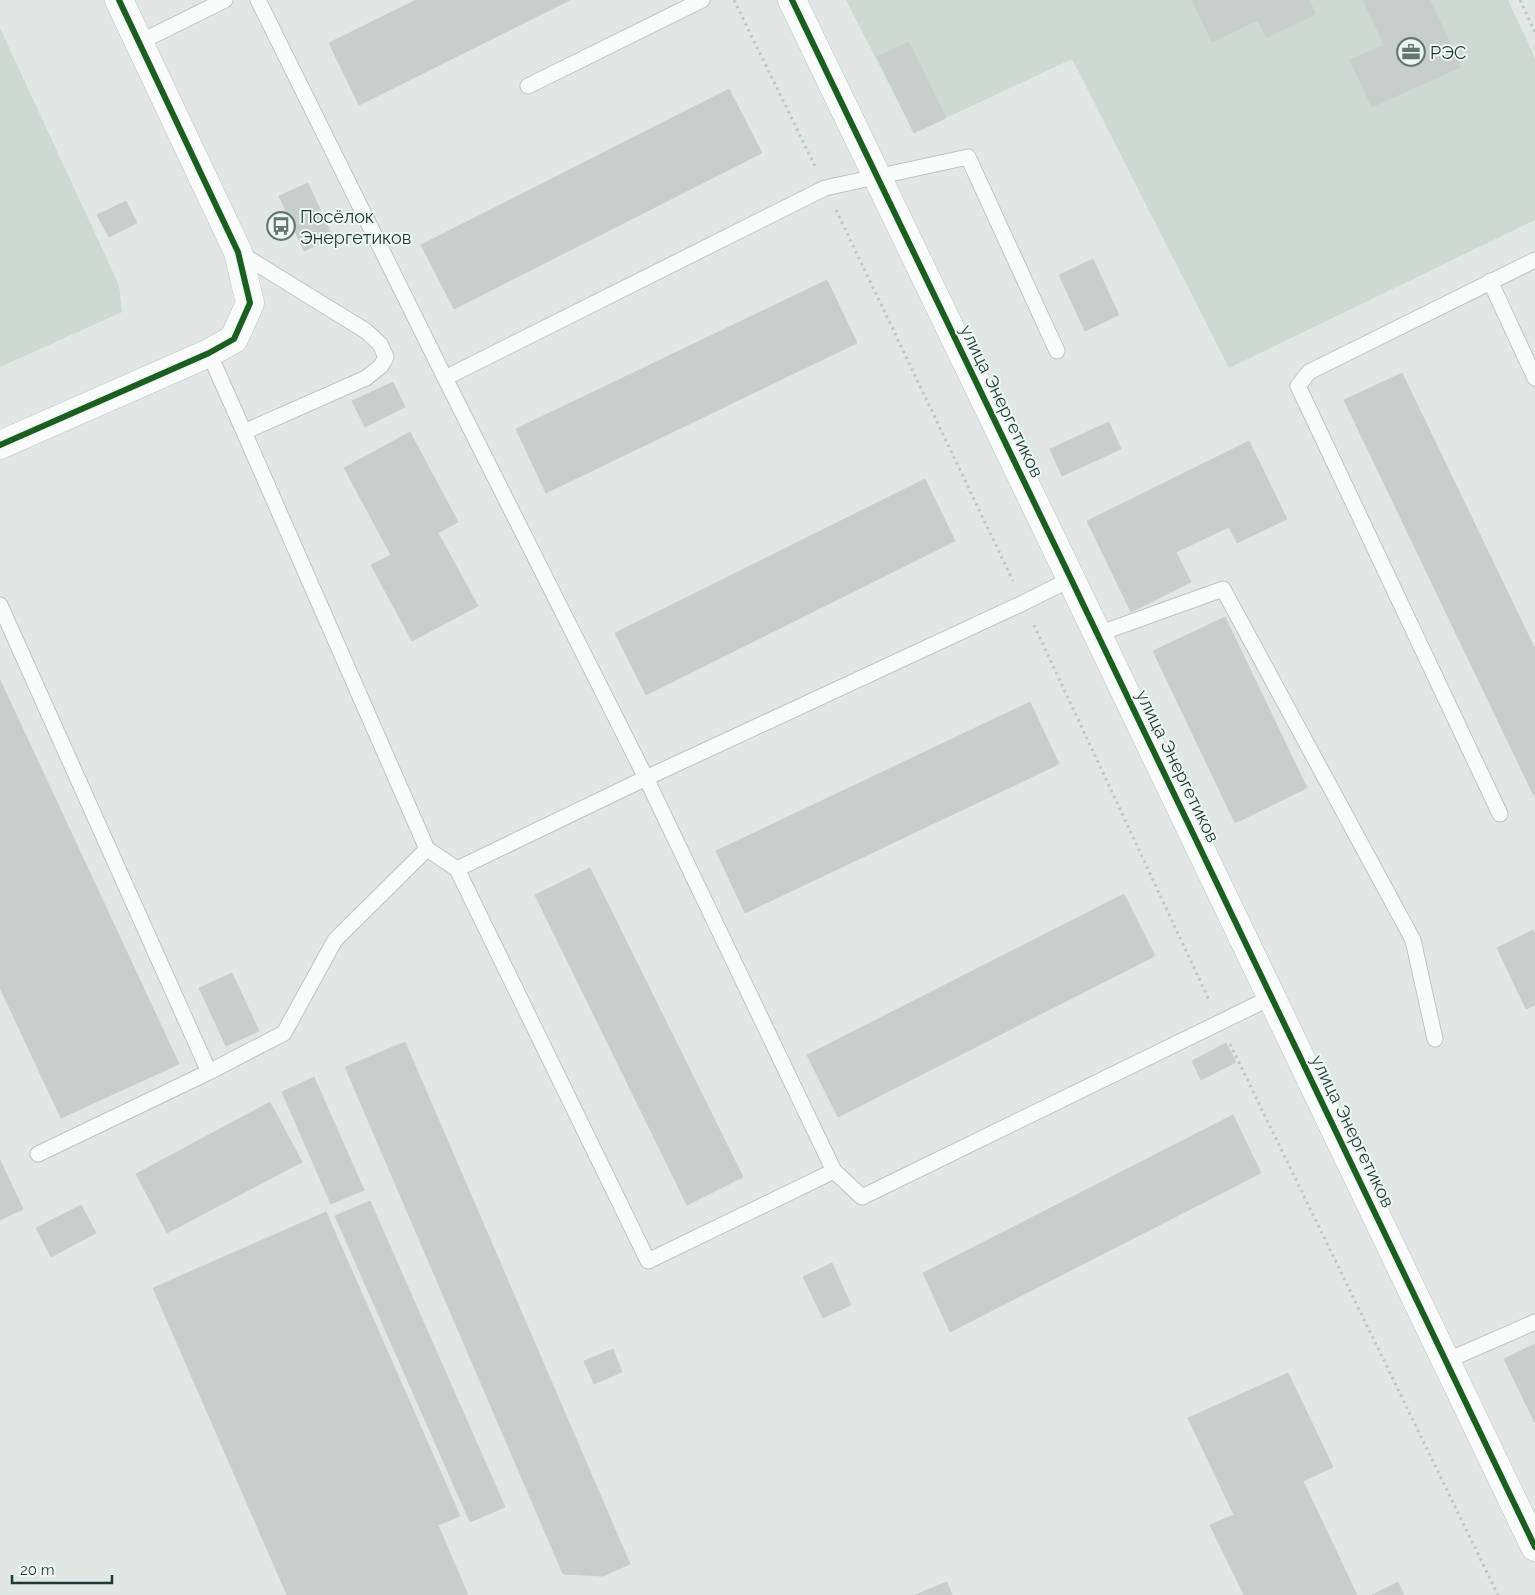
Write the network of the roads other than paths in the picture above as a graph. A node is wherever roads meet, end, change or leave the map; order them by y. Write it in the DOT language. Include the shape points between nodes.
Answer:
graph roads {
  1 [pos="119,0"];
  2 [pos="225,0"];
  3 [pos="258,0"];
  4 [pos="702,0"];
  5 [pos="792,0"];
  6 [pos="140,42"];
  7 [pos="528,86"];
  8 [pos="876,176"];
  9 [pos="238,252"];
  10 [pos="1535,260"];
  11 [pos="1490,282"];
  12 [pos="1057,351"];
  13 [pos="209,353"];
  14 [pos="444,378"];
  15 [pos="1535,378"];
  16 [pos="244,432"];
  17 [pos="0,445"];
  18 [pos="1071,579"];
  19 [pos="0,605"];
  20 [pos="1098,634"];
  21 [pos="646,778"];
  22 [pos="1500,814"];
  23 [pos="428,848"];
  24 [pos="458,869"];
  25 [pos="1272,997"];
  26 [pos="1435,1039"];
  27 [pos="208,1072"];
  28 [pos="38,1154"];
  29 [pos="834,1171"];
  30 [pos="1535,1322"];
  31 [pos="1446,1361"];
  32 [pos="1535,1547"];
  1 -- 6 [label="street"];
  2 -- 6 [label="lane"];
  3 -- 14 [label="lane"];
  4 -- 7 [label="lane"];
  5 -- 8 [label="street, улица Энергетиков"];
  6 -- 9 [label="street"];
  8 -- 12 [label="lane" via="968,156"];
  8 -- 14 [label="lane" via="825,188"];
  8 -- 18 [label="street, улица Энергетиков"];
  9 -- 13 [label="street" via="250,303 234,340"];
  9 -- 16 [label="lane" via="366,331 380,344 386,357 381,366 366,378"];
  10 -- 11 [label="lane"];
  11 -- 15 [label="lane"];
  11 -- 22 [label="lane" via="1309,372 1298,386"];
  13 -- 16 [label="lane"];
  13 -- 17 [label="street"];
  14 -- 21 [label="lane"];
  16 -- 23 [label="lane"];
  18 -- 20 [label="street, улица Энергетиков"];
  18 -- 21 [label="lane"];
  19 -- 27 [label="lane"];
  20 -- 25 [label="street, улица Энергетиков"];
  20 -- 26 [label="lane" via="1223,590 1413,940"];
  21 -- 24 [label="lane"];
  21 -- 29 [label="lane"];
  23 -- 24 [label="lane"];
  23 -- 27 [label="lane" via="335,940 284,1033"];
  24 -- 29 [label="lane" via="648,1262"];
  25 -- 29 [label="lane" via="862,1197"];
  25 -- 31 [label="street, улица Энергетиков"];
  27 -- 28 [label="lane"];
  30 -- 31 [label="lane"];
  31 -- 32 [label="street, улица Энергетиков"];
}
